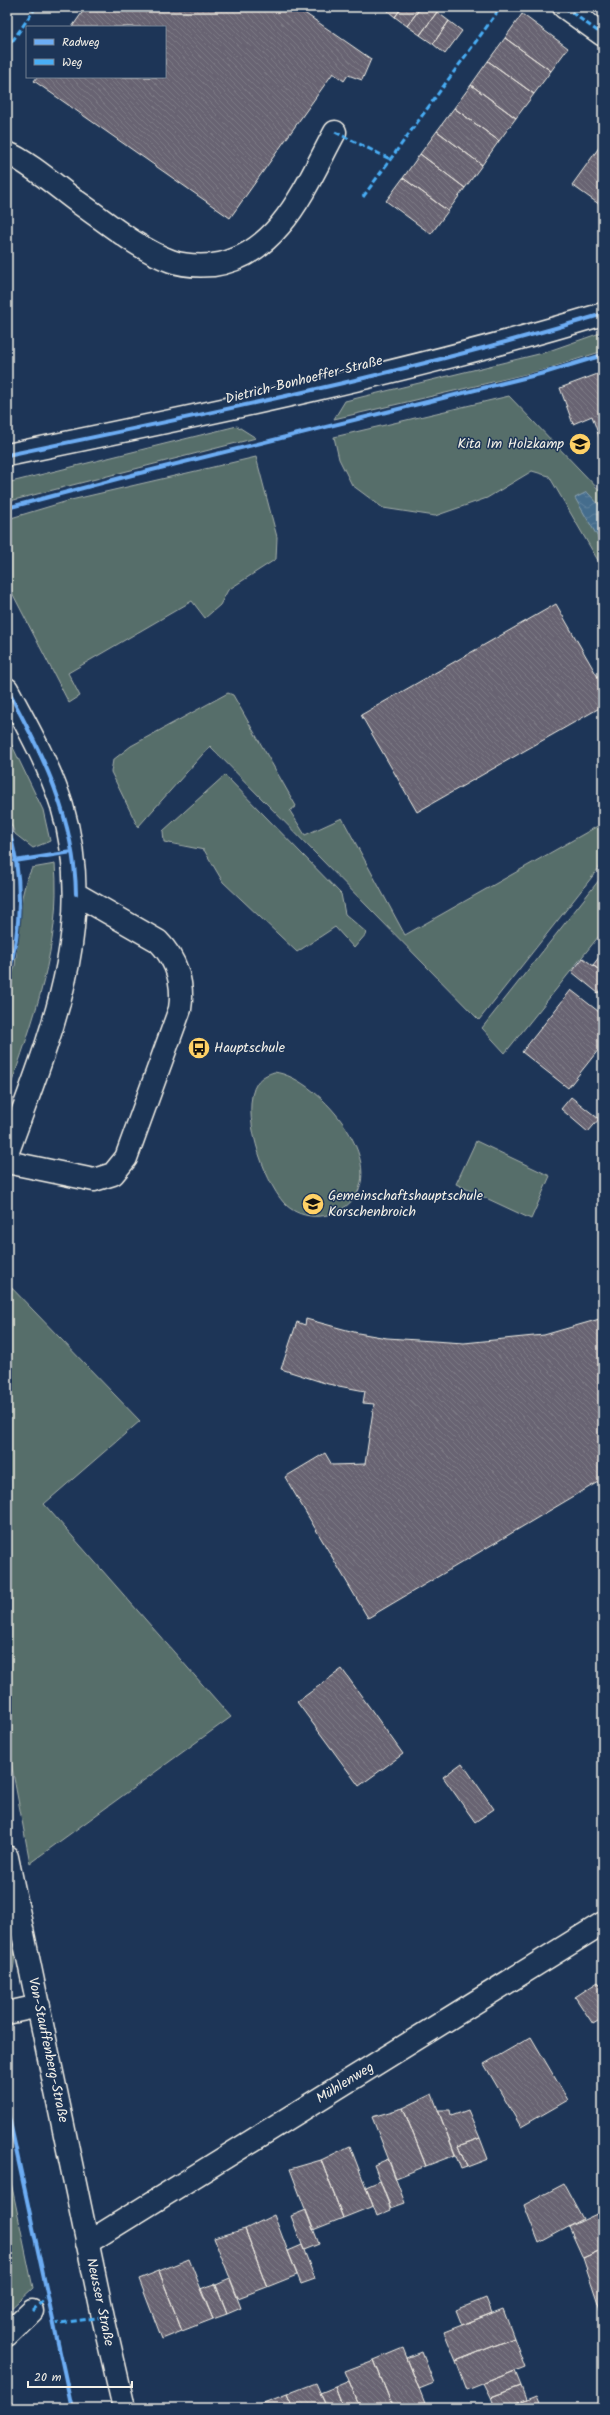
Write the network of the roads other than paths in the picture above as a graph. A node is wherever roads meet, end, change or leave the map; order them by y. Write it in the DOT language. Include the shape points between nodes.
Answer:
graph roads {
  1 [pos="564,7"];
  2 [pos="603,35"];
  3 [pos="335,132"];
  4 [pos="7,153"];
  5 [pos="603,314"];
  6 [pos="7,456"];
  7 [pos="7,689"];
  8 [pos="76,894"];
  9 [pos="7,1154"];
  10 [pos="7,1162"];
  11 [pos="7,1857"];
  12 [pos="603,1923"];
  13 [pos="39,2006"];
  14 [pos="7,2013"];
  15 [pos="87,2243"];
  16 [pos="32,2311"];
  17 [pos="7,2335"];
  18 [pos="124,2408"];
  1 -- 2 [label="street"];
  3 -- 4 [label="street" via="296,204 276,230 246,254 207,265 178,264 136,243"];
  5 -- 6 [label="street, Dietrich-Bonhoeffer-Straße" via="516,339 248,405"];
  7 -- 8 [label="street" via="41,755 62,806 72,852"];
  8 -- 9 [label="street" via="71,951 60,1000"];
  8 -- 10 [label="street" via="158,940 172,959 181,983 180,1009 126,1158 113,1174 90,1180"];
  11 -- 13 [label="street, Von-Stauffenberg-Straße"];
  12 -- 15 [label="street, Mühlenweg"];
  13 -- 14 [label="street"];
  13 -- 15 [label="street, Von-Stauffenberg-Straße"];
  15 -- 18 [label="street, Neusser Straße"];
  16 -- 17 [label="street"];
}
